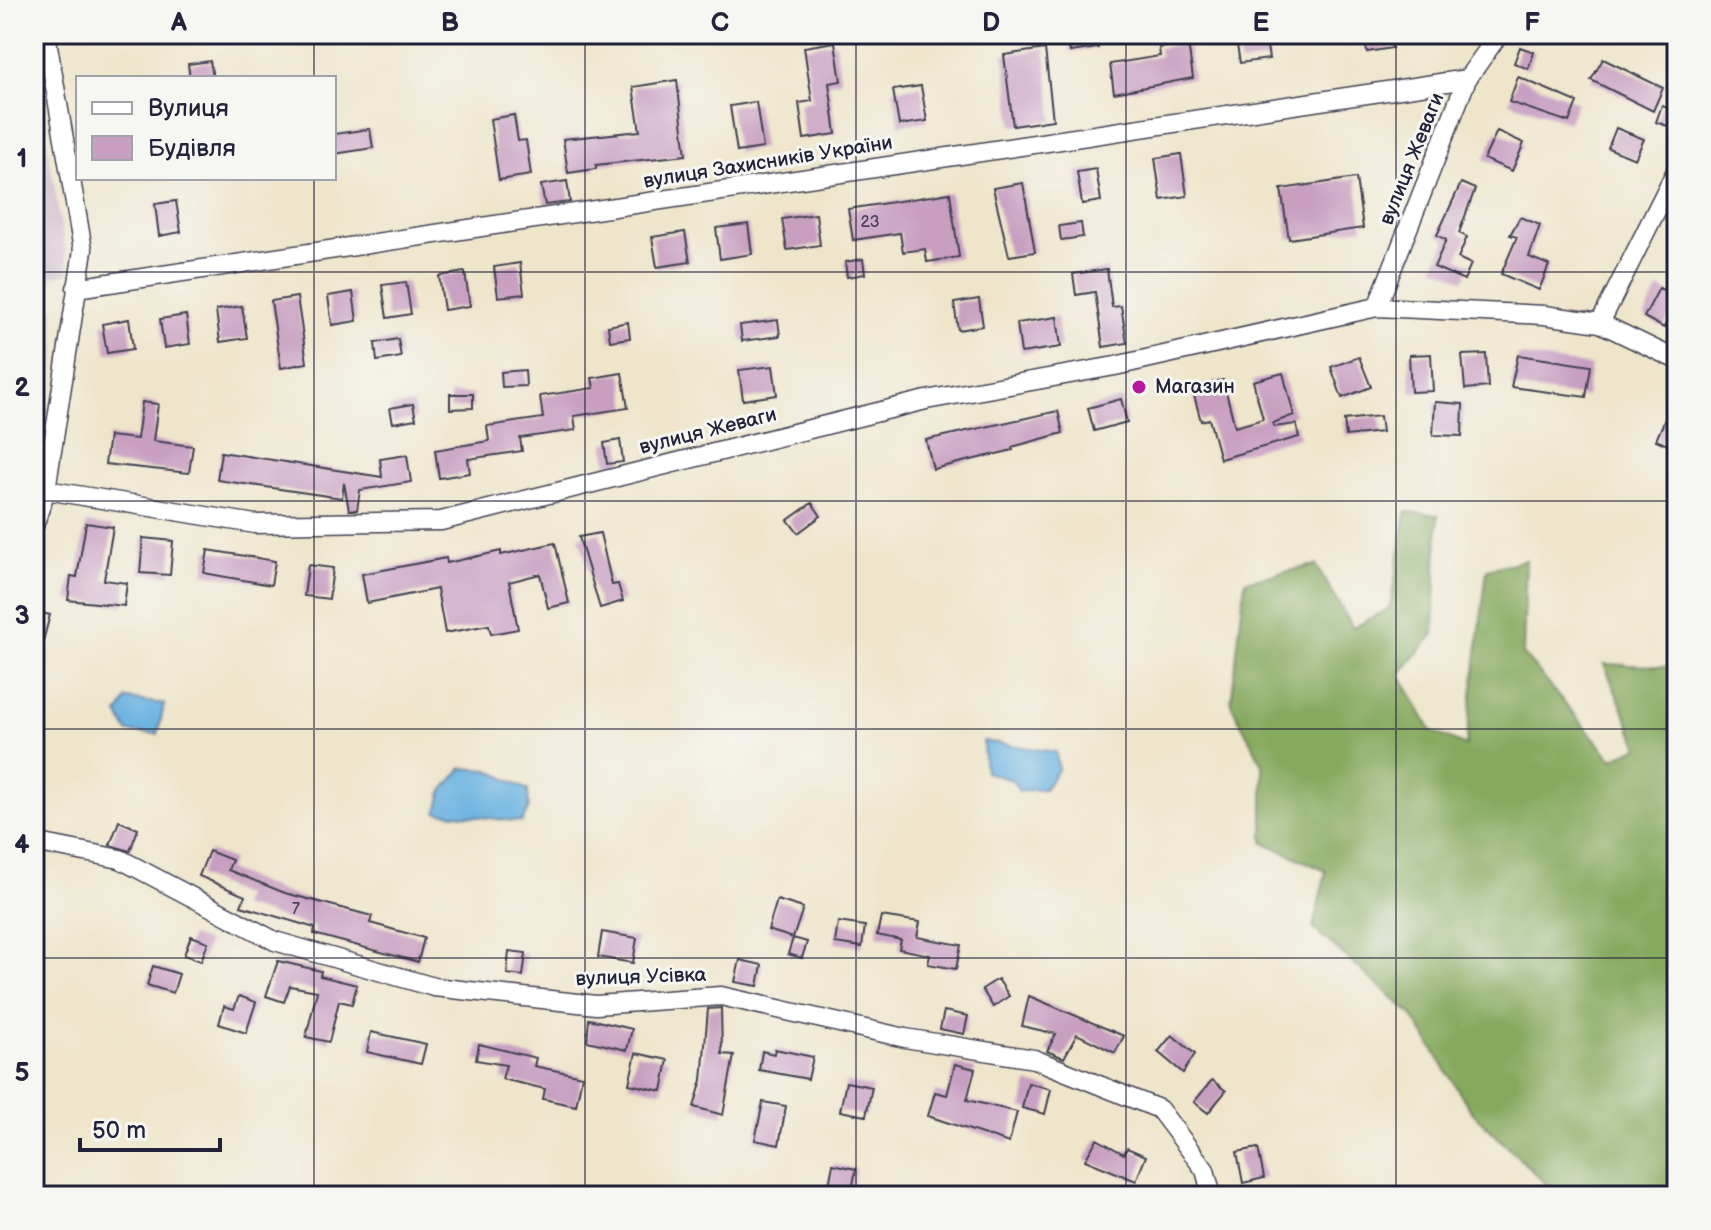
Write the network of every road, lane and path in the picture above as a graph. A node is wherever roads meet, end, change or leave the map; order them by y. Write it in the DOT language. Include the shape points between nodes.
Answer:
graph roads {
  1 [pos="46,34"];
  2 [pos="1499,34"];
  3 [pos="1467,79"];
  4 [pos="1677,169"];
  5 [pos="76,288"];
  6 [pos="1377,307"];
  7 [pos="1600,323"];
  8 [pos="1677,360"];
  9 [pos="46,490"];
  10 [pos="34,526"];
  11 [pos="34,842"];
  12 [pos="1212,1196"];
  1 -- 5 [label="street" via="83,250"];
  2 -- 3 [label="street, вулиця Жеваги"];
  3 -- 5 [label="street, вулиця Захисників України"];
  3 -- 6 [label="street, вулиця Жеваги"];
  4 -- 7 [label="street"];
  5 -- 9 [label="street"];
  6 -- 7 [label="street, вулиця Жеваги"];
  6 -- 9 [label="street, вулиця Жеваги" via="1115,366 926,400 441,521 255,524"];
  7 -- 8 [label="street, вулиця Жеваги"];
  9 -- 10 [label="street"];
  11 -- 12 [label="street, вулиця Усівка" via="120,859 275,941 434,987 596,1005 721,996 905,1038 1034,1059 1159,1109 1205,1170"];
}
